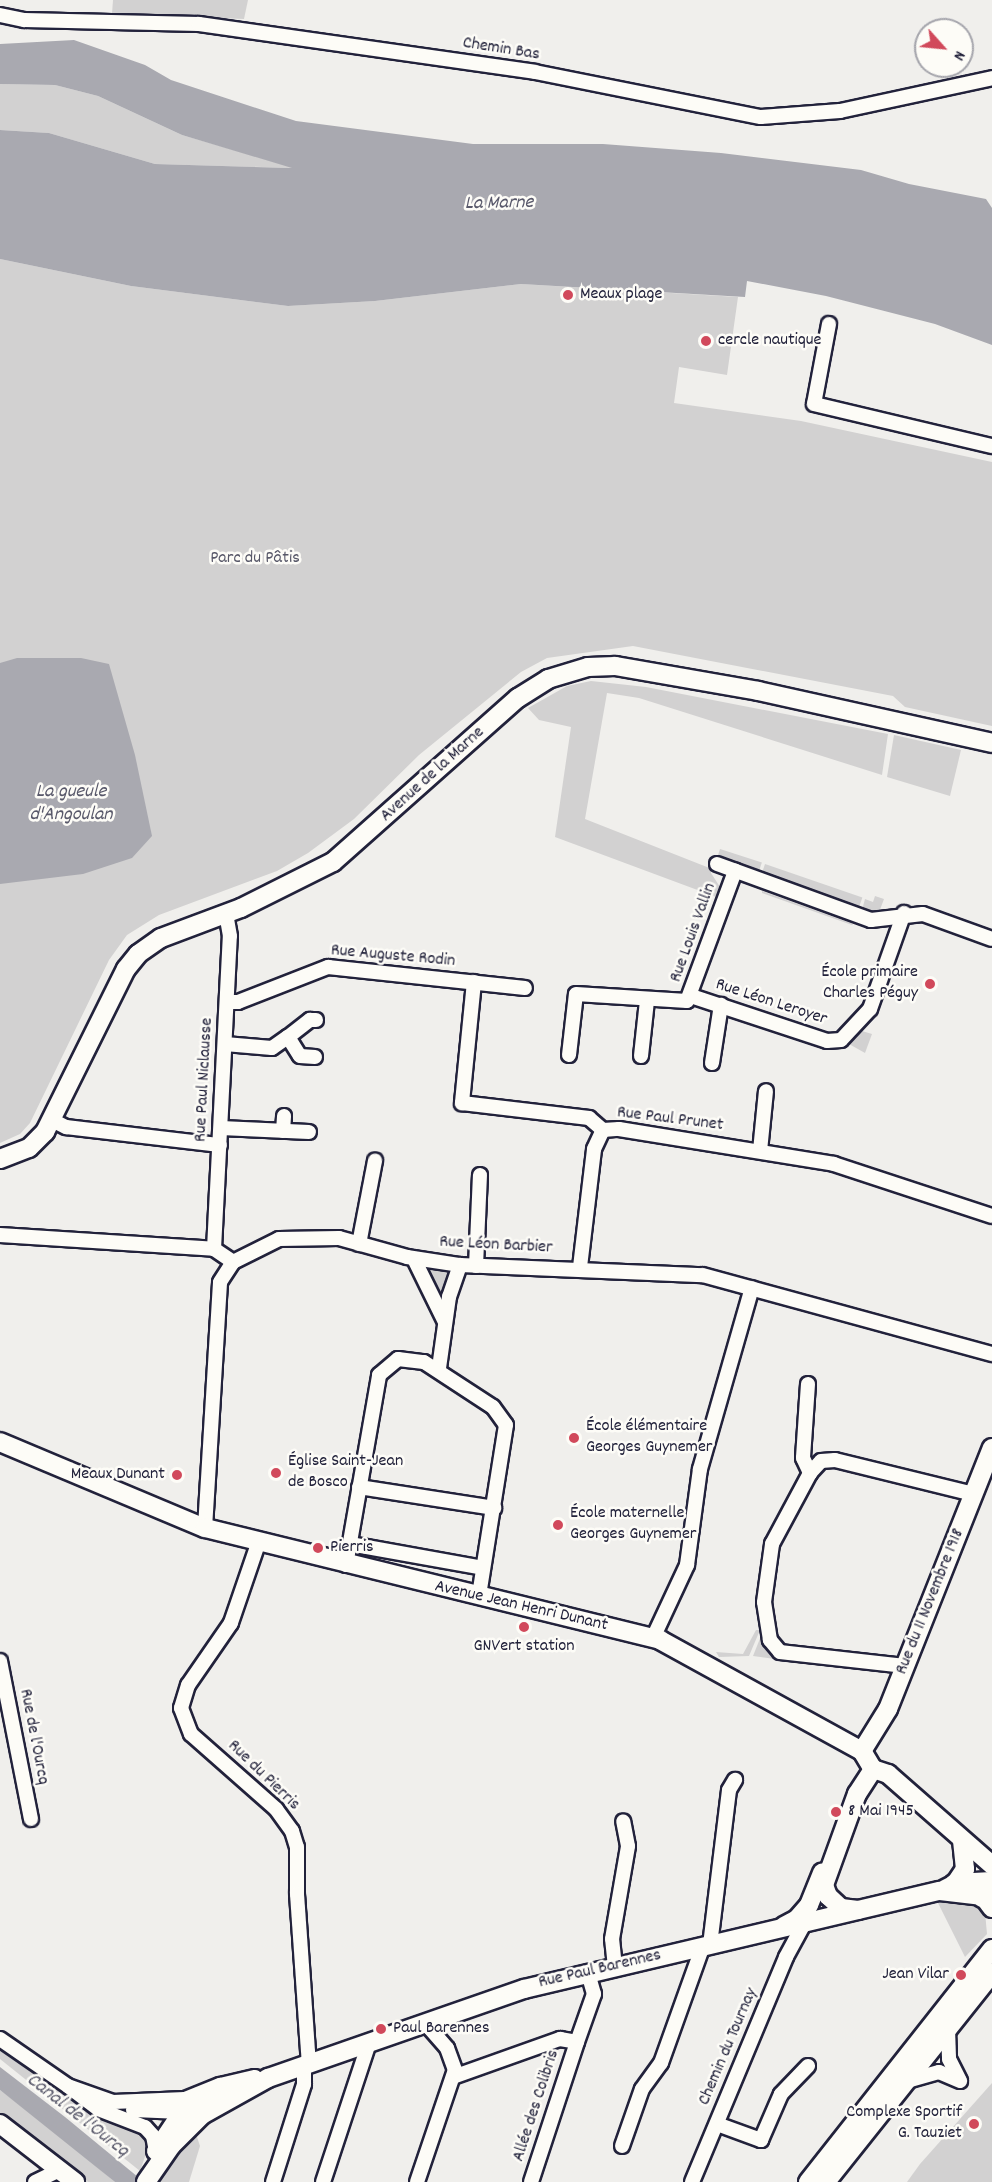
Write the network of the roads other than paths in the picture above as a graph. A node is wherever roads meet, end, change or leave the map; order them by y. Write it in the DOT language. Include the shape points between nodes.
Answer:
graph roads {
  1 [pos="0,15"];
  2 [pos="992,78"];
  3 [pos="829,324"];
  4 [pos="992,446"];
  5 [pos="992,743"];
  6 [pos="717,864"];
  7 [pos="735,872"];
  8 [pos="226,913"];
  9 [pos="904,914"];
  10 [pos="992,939"];
  11 [pos="474,982"];
  12 [pos="525,988"];
  13 [pos="691,996"];
  14 [pos="646,1001"];
  15 [pos="227,1002"];
  16 [pos="721,1005"];
  17 [pos="316,1020"];
  18 [pos="288,1038"];
  19 [pos="225,1044"];
  20 [pos="569,1055"];
  21 [pos="641,1056"];
  22 [pos="315,1057"];
  23 [pos="712,1063"];
  24 [pos="766,1091"];
  25 [pos="284,1116"];
  26 [pos="52,1120"];
  27 [pos="221,1128"];
  28 [pos="603,1130"];
  29 [pos="283,1131"];
  30 [pos="309,1132"];
  31 [pos="220,1145"];
  32 [pos="760,1151"];
  33 [pos="0,1159"];
  34 [pos="375,1161"];
  35 [pos="480,1175"];
  36 [pos="992,1216"];
  37 [pos="0,1235"];
  38 [pos="359,1244"];
  39 [pos="214,1249"];
  40 [pos="414,1258"];
  41 [pos="233,1262"];
  42 [pos="460,1265"];
  43 [pos="476,1266"];
  44 [pos="580,1267"];
  45 [pos="752,1288"];
  46 [pos="446,1324"];
  47 [pos="992,1354"];
  48 [pos="439,1368"];
  49 [pos="808,1384"];
  50 [pos="0,1442"];
  51 [pos="992,1448"];
  52 [pos="810,1473"];
  53 [pos="359,1487"];
  54 [pos="973,1494"];
  55 [pos="494,1508"];
  56 [pos="205,1528"];
  57 [pos="259,1541"];
  58 [pos="350,1544"];
  59 [pos="346,1565"];
  60 [pos="483,1568"];
  61 [pos="478,1596"];
  62 [pos="653,1638"];
  63 [pos="0,1661"];
  64 [pos="905,1666"];
  65 [pos="862,1750"];
  66 [pos="873,1769"];
  67 [pos="735,1780"];
  68 [pos="31,1819"];
  69 [pos="623,1821"];
  70 [pos="962,1840"];
  71 [pos="834,1853"];
  72 [pos="992,1865"];
  73 [pos="824,1885"];
  74 [pos="947,1887"];
  75 [pos="990,1895"];
  76 [pos="858,1910"];
  77 [pos="802,1926"];
  78 [pos="780,1928"];
  79 [pos="706,1945"];
  80 [pos="992,1949"];
  81 [pos="615,1967"];
  82 [pos="588,1972"];
  83 [pos="992,1973"];
  84 [pos="425,2023"];
  85 [pos="948,2029"];
  86 [pos="0,2039"];
  87 [pos="578,2042"];
  88 [pos="369,2043"];
  89 [pos="307,2065"];
  90 [pos="808,2066"];
  91 [pos="262,2077"];
  92 [pos="453,2077"];
  93 [pos="908,2080"];
  94 [pos="68,2086"];
  95 [pos="183,2112"];
  96 [pos="109,2113"];
  97 [pos="0,2124"];
  98 [pos="717,2124"];
  99 [pos="622,2146"];
  100 [pos="164,2148"];
  101 [pos="60,2170"];
  102 [pos="148,2176"];
  103 [pos="35,2182"];
  104 [pos="75,2182"];
  105 [pos="273,2182"];
  106 [pos="323,2182"];
  107 [pos="417,2182"];
  108 [pos="531,2182"];
  109 [pos="692,2182"];
  110 [pos="808,2182"];
  111 [pos="826,2182"];
  1 -- 2 [label="street, Chemin Bas" via="24,20 199,24 535,72 761,117 840,111"];
  3 -- 4 [label="street" via="814,404"];
  5 -- 8 [label="street, Avenue de la Marne" via="615,666 579,669 548,679 518,698 333,862 307,878"];
  6 -- 7 [label="street, Rue Louis Vallin"];
  7 -- 9 [label="street, Rue Louis Vallin" via="871,920"];
  7 -- 13 [label="street, Rue Louis Vallin"];
  8 -- 15 [label="street, Rue Paul Niclausse" via="230,936"];
  8 -- 26 [label="street, Avenue de la Marne" via="161,938 138,954 126,969"];
  9 -- 10 [label="street, Rue Louis Vallin" via="923,914"];
  9 -- 16 [label="street, Rue Léon Leroyer" via="870,1009 841,1040 827,1041"];
  11 -- 12 [label="street, Rue Auguste Rodin"];
  11 -- 15 [label="street, Rue Auguste Rodin" via="328,967 238,1002"];
  11 -- 28 [label="street, Rue Paul Prunet" via="462,1103 589,1118"];
  13 -- 14 [label="street, Rue Louis Vallin" via="682,1004"];
  13 -- 16 [label="street, Rue Léon Leroyer"];
  14 -- 20 [label="street, Rue Louis Vallin" via="576,994"];
  14 -- 21 [label="street"];
  15 -- 19 [label="street, Rue Paul Niclausse"];
  16 -- 23 [label="street"];
  17 -- 18 [label="street" via="310,1020"];
  18 -- 19 [label="street" via="272,1048"];
  18 -- 22 [label="street" via="300,1056"];
  19 -- 27 [label="street, Rue Paul Niclausse"];
  24 -- 32 [label="street"];
  25 -- 29 [label="street"];
  26 -- 31 [label="street" via="66,1126"];
  26 -- 33 [label="street, Avenue de la Marne" via="29,1148"];
  27 -- 29 [label="street"];
  27 -- 31 [label="street, Rue Paul Niclausse"];
  28 -- 32 [label="street, Rue Paul Prunet" via="619,1129"];
  28 -- 44 [label="street" via="594,1149"];
  29 -- 30 [label="street"];
  31 -- 39 [label="street, Rue Paul Niclausse"];
  32 -- 36 [label="street, Rue Paul Prunet" via="834,1164"];
  34 -- 38 [label="street"];
  35 -- 43 [label="street"];
  37 -- 39 [label="street"];
  38 -- 40 [label="street, Rue Léon Barbier"];
  38 -- 41 [label="street, Rue Léon Barbier" via="339,1238 292,1236 265,1243"];
  39 -- 41 [label="street"];
  40 -- 42 [label="street, Rue Léon Barbier"];
  40 -- 46 [label="street"];
  41 -- 56 [label="street" via="219,1282"];
  42 -- 43 [label="street, Rue Léon Barbier"];
  42 -- 46 [label="street" via="449,1297"];
  43 -- 44 [label="street, Rue Léon Barbier"];
  44 -- 45 [label="street, Rue Léon Barbier" via="674,1271"];
  45 -- 47 [label="street, Rue Léon Barbier"];
  45 -- 62 [label="street" via="698,1474 687,1564"];
  46 -- 48 [label="street"];
  48 -- 53 [label="street" via="399,1359 384,1368 377,1384"];
  48 -- 55 [label="street" via="503,1418 506,1432"];
  49 -- 52 [label="street" via="803,1458"];
  50 -- 56 [label="street, Avenue Jean Henri Dunant"];
  51 -- 54 [label="street, Rue du 11 Novembre 1918"];
  52 -- 54 [label="street" via="821,1461 835,1460"];
  52 -- 64 [label="street" via="778,1528 766,1563 764,1602 770,1640 789,1655"];
  53 -- 55 [label="street"];
  53 -- 58 [label="street"];
  54 -- 64 [label="street, Rue du 11 Novembre 1918"];
  55 -- 60 [label="street"];
  56 -- 57 [label="street, Avenue Jean Henri Dunant"];
  57 -- 59 [label="street, Avenue Jean Henri Dunant"];
  57 -- 89 [label="street, Rue du Pierris" via="231,1623 188,1685 181,1708 190,1734 276,1809 292,1832 297,1847"];
  58 -- 59 [label="street"];
  58 -- 60 [label="street"];
  59 -- 61 [label="street, Avenue Jean Henri Dunant"];
  60 -- 61 [label="street"];
  61 -- 62 [label="street, Avenue Jean Henri Dunant"];
  62 -- 65 [label="street, Avenue Jean Henri Dunant"];
  63 -- 68 [label="street, Rue de l'Ourcq"];
  64 -- 65 [label="street, Rue du 11 Novembre 1918" via="881,1725"];
  65 -- 66 [label="street"];
  66 -- 70 [label="street" via="888,1774"];
  66 -- 71 [label="street" via="857,1794"];
  67 -- 79 [label="street" via="729,1790"];
  69 -- 81 [label="street" via="628,1846 612,1939"];
  70 -- 72 [label="street"];
  70 -- 74 [label="street" via="966,1862"];
  71 -- 73 [label="street"];
  71 -- 78 [label="street" via="826,1862 809,1905 797,1919"];
  73 -- 76 [label="street" via="828,1896 841,1908"];
  73 -- 77 [label="street, Chemin du Tournay" via="814,1910"];
  74 -- 75 [label="main road"];
  74 -- 76 [label="street, Rue Paul Barennes"];
  76 -- 77 [label="street, Rue Paul Barennes"];
  77 -- 78 [label="street, Rue Paul Barennes"];
  77 -- 98 [label="street, Chemin du Tournay"];
  78 -- 79 [label="street, Rue Paul Barennes"];
  79 -- 81 [label="street, Rue Paul Barennes"];
  79 -- 99 [label="street" via="661,2063 642,2089"];
  80 -- 110 [label="street"];
  81 -- 82 [label="street, Rue Paul Barennes"];
  82 -- 84 [label="street, Rue Paul Barennes"];
  82 -- 87 [label="street, Allée des Colibris" via="594,1994"];
  83 -- 85 [label="street"];
  84 -- 88 [label="street, Rue Paul Barennes"];
  84 -- 92 [label="street" via="447,2048 455,2070"];
  85 -- 93 [label="street"];
  85 -- 93 [label="street" via="949,2059 960,2081 939,2072"];
  86 -- 94 [label="street"];
  87 -- 92 [label="street, Allée des Colibris" via="560,2039"];
  87 -- 108 [label="street, Allée des Colibris"];
  88 -- 89 [label="street, Rue Paul Barennes"];
  88 -- 106 [label="street"];
  89 -- 91 [label="street, Rue Paul Barennes"];
  89 -- 105 [label="street, Rue du Pierris"];
  90 -- 98 [label="street" via="781,2094 761,2140"];
  91 -- 95 [label="street, Rue Paul Barennes"];
  91 -- 95 [label="street, Rue Paul Barennes"];
  92 -- 107 [label="street"];
  93 -- 111 [label="street"];
  94 -- 95 [label="street, Rue Paul Barennes" via="113,2102 159,2101"];
  94 -- 96 [label="street" via="78,2098"];
  95 -- 96 [label="street" via="138,2109"];
  95 -- 100 [label="street, Rue Paul Barennes"];
  96 -- 100 [label="street" via="145,2127"];
  97 -- 101 [label="street"];
  98 -- 109 [label="street, Chemin du Tournay"];
  100 -- 102 [label="street, Rue Paul Barennes"];
  101 -- 103 [label="street"];
  101 -- 104 [label="street"];
}
